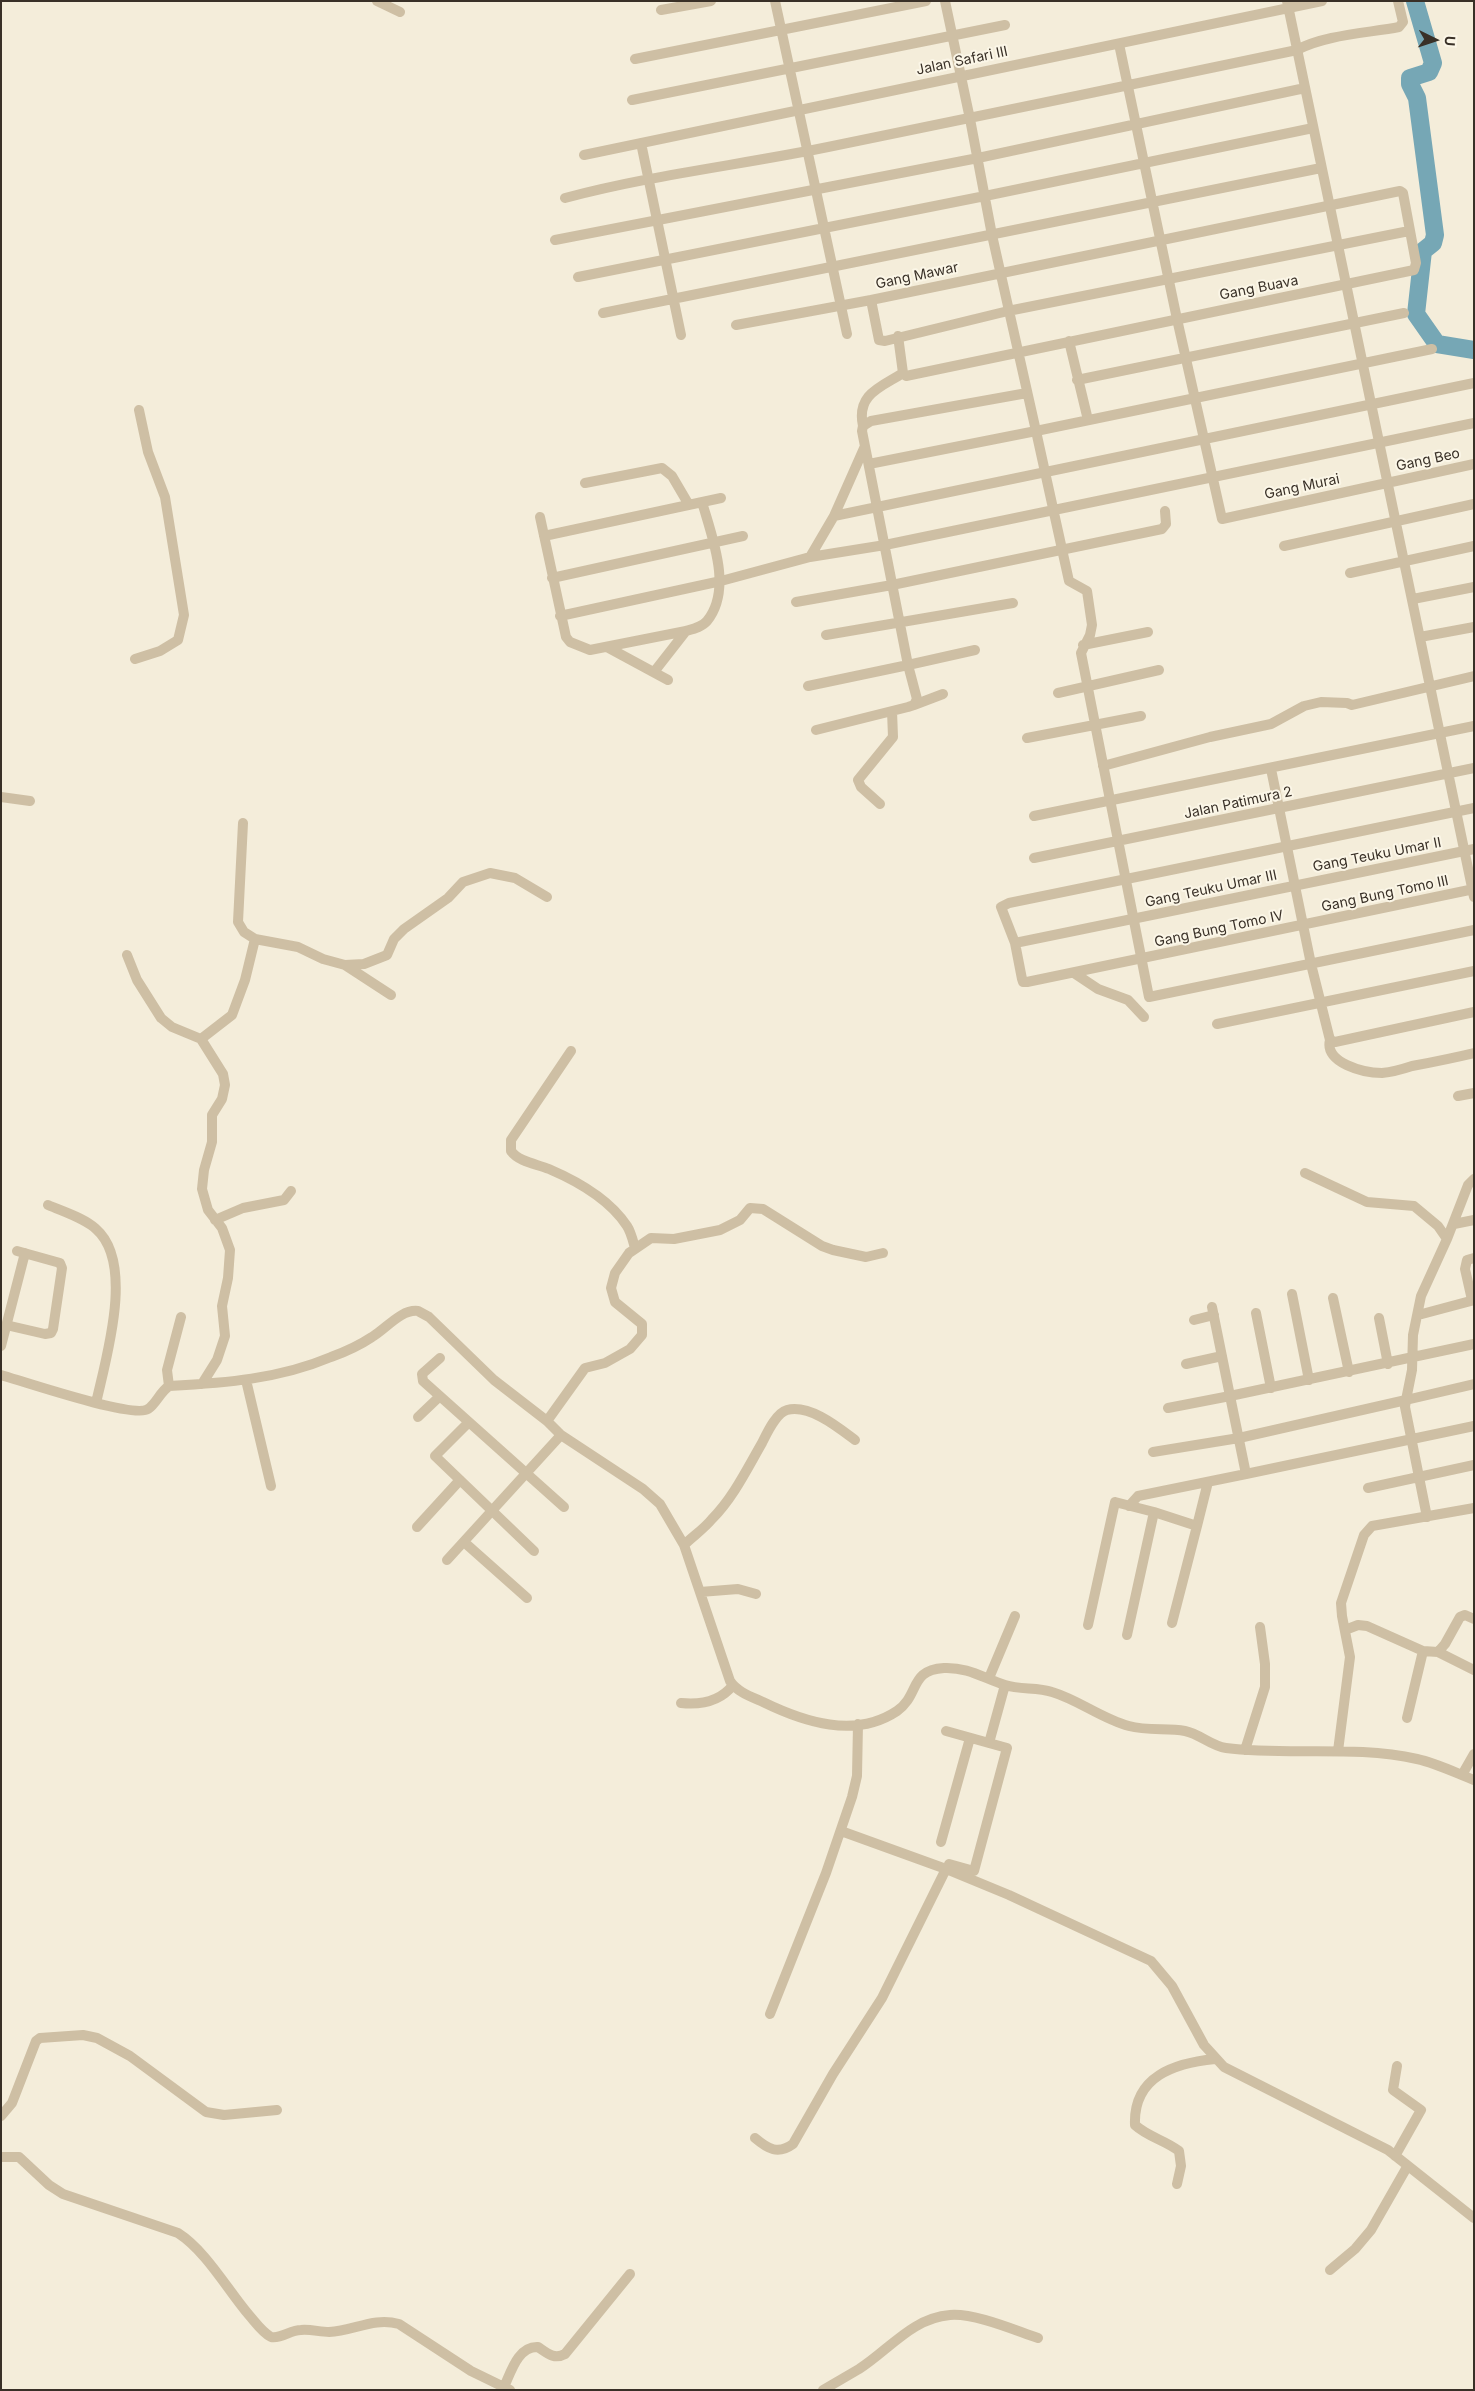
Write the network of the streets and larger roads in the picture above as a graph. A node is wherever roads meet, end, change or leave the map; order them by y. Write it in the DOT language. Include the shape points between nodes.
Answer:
graph roads {
  1 [pos="377,1"];
  2 [pos="711,1"];
  3 [pos="775,1"];
  4 [pos="926,1"];
  5 [pos="944,1"];
  6 [pos="1322,1"];
  7 [pos="1398,1"];
  8 [pos="1288,5"];
  9 [pos="660,10"];
  10 [pos="400,12"];
  11 [pos="1005,25"];
  12 [pos="781,31"];
  13 [pos="952,35"];
  14 [pos="1119,44"];
  15 [pos="1297,50"];
  16 [pos="635,59"];
  17 [pos="789,68"];
  18 [pos="961,75"];
  19 [pos="1128,85"];
  20 [pos="1304,88"];
  21 [pos="632,100"];
  22 [pos="798,110"];
  23 [pos="970,119"];
  24 [pos="1136,124"];
  25 [pos="1313,128"];
  26 [pos="641,142"];
  27 [pos="807,152"];
  28 [pos="584,155"];
  29 [pos="978,158"];
  30 [pos="1145,163"];
  31 [pos="1321,168"];
  32 [pos="649,179"];
  33 [pos="815,190"];
  34 [pos="985,196"];
  35 [pos="564,198"];
  36 [pos="1152,202"];
  37 [pos="1329,206"];
  38 [pos="656,219"];
  39 [pos="823,227"];
  40 [pos="1408,231"];
  41 [pos="992,235"];
  42 [pos="555,240"];
  43 [pos="1160,241"];
  44 [pos="1338,245"];
  45 [pos="665,259"];
  46 [pos="832,266"];
  47 [pos="1000,272"];
  48 [pos="578,277"];
  49 [pos="1169,280"];
  50 [pos="1347,284"];
  51 [pos="673,298"];
  52 [pos="871,300"];
  53 [pos="840,304"];
  54 [pos="1008,311"];
  55 [pos="603,312"];
  56 [pos="1404,313"];
  57 [pos="1177,319"];
  58 [pos="1354,323"];
  59 [pos="736,325"];
  60 [pos="847,334"];
  61 [pos="681,335"];
  62 [pos="898,336"];
  63 [pos="1069,341"];
  64 [pos="1432,349"];
  65 [pos="1018,351"];
  66 [pos="1185,358"];
  67 [pos="1362,364"];
  68 [pos="903,373"];
  69 [pos="1078,380"];
  70 [pos="1474,383"];
  71 [pos="1027,393"];
  72 [pos="1194,398"];
  73 [pos="1370,404"];
  74 [pos="139,410"];
  75 [pos="1088,420"];
  76 [pos="1474,423"];
  77 [pos="863,426"];
  78 [pos="1036,431"];
  79 [pos="1203,439"];
  80 [pos="1380,444"];
  81 [pos="865,446"];
  82 [pos="869,464"];
  83 [pos="1474,464"];
  84 [pos="1044,471"];
  85 [pos="1212,477"];
  86 [pos="1388,482"];
  87 [pos="585,483"];
  88 [pos="721,498"];
  89 [pos="702,502"];
  90 [pos="1474,504"];
  91 [pos="689,505"];
  92 [pos="877,506"];
  93 [pos="1053,510"];
  94 [pos="1165,511"];
  95 [pos="834,516"];
  96 [pos="540,517"];
  97 [pos="1397,520"];
  98 [pos="544,536"];
  99 [pos="743,536"];
  100 [pos="713,541"];
  101 [pos="885,545"];
  102 [pos="1284,546"];
  103 [pos="1474,546"];
  104 [pos="1062,552"];
  105 [pos="810,557"];
  106 [pos="1405,561"];
  107 [pos="1350,573"];
  108 [pos="552,578"];
  109 [pos="721,581"];
  110 [pos="892,585"];
  111 [pos="1474,587"];
  112 [pos="1412,600"];
  113 [pos="796,602"];
  114 [pos="1013,603"];
  115 [pos="560,616"];
  116 [pos="900,623"];
  117 [pos="1474,627"];
  118 [pos="686,631"];
  119 [pos="1148,632"];
  120 [pos="826,635"];
  121 [pos="1420,637"];
  122 [pos="1083,645"];
  123 [pos="607,647"];
  124 [pos="975,650"];
  125 [pos="135,658"];
  126 [pos="908,665"];
  127 [pos="1159,670"];
  128 [pos="654,672"];
  129 [pos="1474,676"];
  130 [pos="668,680"];
  131 [pos="808,686"];
  132 [pos="1429,686"];
  133 [pos="1087,687"];
  134 [pos="1058,693"];
  135 [pos="944,694"];
  136 [pos="914,705"];
  137 [pos="892,710"];
  138 [pos="1141,716"];
  139 [pos="1095,726"];
  140 [pos="1474,726"];
  141 [pos="816,730"];
  142 [pos="1440,733"];
  143 [pos="1027,738"];
  144 [pos="1102,766"];
  145 [pos="1474,768"];
  146 [pos="1271,769"];
  147 [pos="1448,774"];
  148 [pos="1,797"];
  149 [pos="30,801"];
  150 [pos="1110,802"];
  151 [pos="880,804"];
  152 [pos="1278,808"];
  153 [pos="1474,808"];
  154 [pos="1456,812"];
  155 [pos="1034,816"];
  156 [pos="243,823"];
  157 [pos="1117,841"];
  158 [pos="1287,847"];
  159 [pos="1469,850"];
  160 [pos="1034,858"];
  161 [pos="1124,880"];
  162 [pos="1295,886"];
  163 [pos="1473,892"];
  164 [pos="547,897"];
  165 [pos="1133,920"];
  166 [pos="1303,926"];
  167 [pos="1474,930"];
  168 [pos="255,939"];
  169 [pos="1015,944"];
  170 [pos="127,955"];
  171 [pos="1141,959"];
  172 [pos="1311,964"];
  173 [pos="345,965"];
  174 [pos="1474,971"];
  175 [pos="1074,973"];
  176 [pos="391,995"];
  177 [pos="1320,1003"];
  178 [pos="1474,1012"];
  179 [pos="1144,1017"];
  180 [pos="1217,1024"];
  181 [pos="201,1039"];
  182 [pos="1330,1040"];
  183 [pos="571,1051"];
  184 [pos="1474,1053"];
  185 [pos="1474,1093"];
  186 [pos="1458,1096"];
  187 [pos="1305,1173"];
  188 [pos="1474,1179"];
  189 [pos="291,1191"];
  190 [pos="48,1205"];
  191 [pos="215,1220"];
  192 [pos="1474,1220"];
  193 [pos="1454,1224"];
  194 [pos="1447,1239"];
  195 [pos="635,1248"];
  196 [pos="883,1253"];
  197 [pos="1474,1258"];
  198 [pos="1292,1294"];
  199 [pos="1333,1298"];
  200 [pos="1473,1300"];
  201 [pos="1256,1313"];
  202 [pos="1422,1314"];
  203 [pos="181,1317"];
  204 [pos="1379,1318"];
  205 [pos="1194,1320"];
  206 [pos="6,1325"];
  207 [pos="1474,1344"];
  208 [pos="1,1346"];
  209 [pos="1222,1356"];
  210 [pos="440,1358"];
  211 [pos="1410,1359"];
  212 [pos="1186,1364"];
  213 [pos="1388,1364"];
  214 [pos="1348,1372"];
  215 [pos="1,1375"];
  216 [pos="246,1380"];
  217 [pos="1308,1380"];
  218 [pos="202,1384"];
  219 [pos="1474,1384"];
  220 [pos="169,1386"];
  221 [pos="1271,1388"];
  222 [pos="1230,1396"];
  223 [pos="439,1397"];
  224 [pos="1406,1400"];
  225 [pos="96,1403"];
  226 [pos="1168,1408"];
  227 [pos="418,1418"];
  228 [pos="547,1422"];
  229 [pos="468,1423"];
  230 [pos="1474,1426"];
  231 [pos="561,1435"];
  232 [pos="1239,1438"];
  233 [pos="1411,1439"];
  234 [pos="855,1440"];
  235 [pos="1153,1452"];
  236 [pos="1474,1466"];
  237 [pos="527,1474"];
  238 [pos="1246,1474"];
  239 [pos="1418,1477"];
  240 [pos="460,1480"];
  241 [pos="1208,1482"];
  242 [pos="271,1486"];
  243 [pos="1368,1488"];
  244 [pos="1129,1506"];
  245 [pos="564,1507"];
  246 [pos="1474,1508"];
  247 [pos="493,1511"];
  248 [pos="1154,1512"];
  249 [pos="1427,1516"];
  250 [pos="1197,1526"];
  251 [pos="417,1527"];
  252 [pos="464,1542"];
  253 [pos="684,1545"];
  254 [pos="534,1551"];
  255 [pos="447,1560"];
  256 [pos="700,1592"];
  257 [pos="756,1594"];
  258 [pos="527,1598"];
  259 [pos="1015,1616"];
  260 [pos="1474,1619"];
  261 [pos="1172,1622"];
  262 [pos="1088,1625"];
  263 [pos="1260,1626"];
  264 [pos="1345,1630"];
  265 [pos="1127,1635"];
  266 [pos="1423,1651"];
  267 [pos="1438,1652"];
  268 [pos="1474,1670"];
  269 [pos="989,1678"];
  270 [pos="733,1685"];
  271 [pos="1004,1685"];
  272 [pos="680,1703"];
  273 [pos="1407,1718"];
  274 [pos="858,1724"];
  275 [pos="946,1731"];
  276 [pos="970,1738"];
  277 [pos="989,1743"];
  278 [pos="1245,1750"];
  279 [pos="1338,1751"];
  280 [pos="1474,1754"];
  281 [pos="1462,1775"];
  282 [pos="1474,1780"];
  283 [pos="841,1831"];
  284 [pos="941,1842"];
  285 [pos="948,1867"];
  286 [pos="770,2014"];
  287 [pos="1215,2059"];
  288 [pos="1397,2066"];
  289 [pos="276,2110"];
  290 [pos="1,2116"];
  291 [pos="755,2138"];
  292 [pos="1,2156"];
  293 [pos="1395,2156"];
  294 [pos="1407,2167"];
  295 [pos="1178,2184"];
  296 [pos="1474,2218"];
  297 [pos="1330,2270"];
  298 [pos="630,2274"];
  299 [pos="1038,2338"];
  300 [pos="507,2388"];
  301 [pos="823,2390"];
  1 -- 10 [label="street"];
  2 -- 9 [label="street"];
  3 -- 12 [label="street"];
  4 -- 12 [label="street"];
  5 -- 13 [label="street"];
  6 -- 8 [label="street, Jalan Safari III"];
  7 -- 15 [label="street" via="1402,22 1399,28 1341,37"];
  8 -- 14 [label="street, Jalan Safari III"];
  8 -- 15 [label="street"];
  11 -- 13 [label="street"];
  12 -- 16 [label="street"];
  12 -- 17 [label="street"];
  13 -- 17 [label="street"];
  13 -- 18 [label="street"];
  14 -- 18 [label="street, Jalan Safari III"];
  14 -- 19 [label="street"];
  15 -- 19 [label="street"];
  15 -- 20 [label="street"];
  17 -- 21 [label="street"];
  17 -- 22 [label="street"];
  18 -- 22 [label="street, Jalan Safari III"];
  18 -- 23 [label="street"];
  19 -- 23 [label="street"];
  19 -- 24 [label="street"];
  20 -- 24 [label="street"];
  20 -- 25 [label="street"];
  22 -- 26 [label="street, Jalan Safari III"];
  22 -- 27 [label="street"];
  23 -- 27 [label="street"];
  23 -- 29 [label="street"];
  24 -- 29 [label="street"];
  24 -- 30 [label="street"];
  25 -- 30 [label="street"];
  25 -- 31 [label="street"];
  26 -- 28 [label="street, Jalan Safari III"];
  26 -- 32 [label="street"];
  27 -- 32 [label="street"];
  27 -- 33 [label="street"];
  29 -- 33 [label="street"];
  29 -- 34 [label="street"];
  30 -- 34 [label="street"];
  30 -- 36 [label="street"];
  31 -- 36 [label="street"];
  31 -- 37 [label="street"];
  32 -- 35 [label="street"];
  32 -- 38 [label="street"];
  33 -- 38 [label="street"];
  33 -- 39 [label="street"];
  34 -- 39 [label="street"];
  34 -- 41 [label="street"];
  36 -- 41 [label="street"];
  36 -- 43 [label="street"];
  37 -- 40 [label="street, Gang Mawar" via="1400,191"];
  37 -- 43 [label="street, Gang Mawar"];
  37 -- 44 [label="street"];
  38 -- 42 [label="street"];
  38 -- 45 [label="street"];
  39 -- 45 [label="street"];
  39 -- 46 [label="street"];
  40 -- 44 [label="street"];
  40 -- 50 [label="street, Gang Buava" via="1416,263 1414,270"];
  41 -- 46 [label="street"];
  41 -- 47 [label="street"];
  43 -- 47 [label="street, Gang Mawar"];
  43 -- 49 [label="street"];
  44 -- 49 [label="street"];
  44 -- 50 [label="street"];
  45 -- 48 [label="street"];
  45 -- 51 [label="street"];
  46 -- 51 [label="street"];
  46 -- 53 [label="street"];
  47 -- 52 [label="street, Gang Mawar"];
  47 -- 54 [label="street"];
  49 -- 54 [label="street"];
  49 -- 57 [label="street"];
  50 -- 57 [label="street, Gang Buava"];
  50 -- 58 [label="street"];
  51 -- 55 [label="street"];
  51 -- 61 [label="street"];
  52 -- 53 [label="street, Gang Mawar"];
  52 -- 62 [label="street" via="880,340"];
  53 -- 59 [label="street, Gang Mawar"];
  53 -- 60 [label="street"];
  54 -- 62 [label="street"];
  54 -- 65 [label="street"];
  56 -- 58 [label="street"];
  57 -- 63 [label="street, Gang Buava"];
  57 -- 66 [label="street"];
  58 -- 66 [label="street"];
  58 -- 67 [label="street"];
  62 -- 68 [label="street"];
  63 -- 65 [label="street, Gang Buava"];
  63 -- 69 [label="street"];
  64 -- 67 [label="street"];
  65 -- 68 [label="street, Gang Buava" via="906,376"];
  65 -- 71 [label="street"];
  66 -- 69 [label="street"];
  66 -- 72 [label="street"];
  67 -- 72 [label="street"];
  67 -- 73 [label="street"];
  68 -- 77 [label="street" via="868,396 861,409"];
  69 -- 75 [label="street"];
  70 -- 73 [label="street"];
  71 -- 77 [label="street" via="871,421"];
  71 -- 78 [label="street"];
  72 -- 75 [label="street"];
  72 -- 79 [label="street"];
  73 -- 79 [label="street"];
  73 -- 80 [label="street"];
  74 -- 125 [label="street" via="148,452 165,497 184,616 178,640 160,652"];
  75 -- 78 [label="street"];
  76 -- 80 [label="street"];
  77 -- 81 [label="street"];
  78 -- 82 [label="street"];
  78 -- 84 [label="street"];
  79 -- 84 [label="street"];
  79 -- 85 [label="street"];
  80 -- 85 [label="street"];
  80 -- 86 [label="street"];
  81 -- 82 [label="street"];
  81 -- 95 [label="street"];
  82 -- 92 [label="street"];
  83 -- 86 [label="street, Gang Beo"];
  84 -- 92 [label="street"];
  84 -- 93 [label="street"];
  85 -- 86 [label="street, Gang Murai" via="1222,519"];
  85 -- 93 [label="street"];
  86 -- 97 [label="street"];
  87 -- 91 [label="street" via="662,468 672,476"];
  88 -- 89 [label="street"];
  89 -- 91 [label="street"];
  89 -- 100 [label="street"];
  90 -- 97 [label="street"];
  91 -- 98 [label="street"];
  92 -- 95 [label="street"];
  92 -- 101 [label="street"];
  93 -- 101 [label="street"];
  93 -- 104 [label="street"];
  94 -- 104 [label="street" via="1166,524 1162,529"];
  95 -- 105 [label="street"];
  96 -- 98 [label="street"];
  97 -- 102 [label="street"];
  97 -- 106 [label="street"];
  98 -- 108 [label="street"];
  99 -- 100 [label="street"];
  100 -- 108 [label="street"];
  100 -- 109 [label="street"];
  101 -- 105 [label="street"];
  101 -- 110 [label="street"];
  103 -- 106 [label="street"];
  104 -- 110 [label="street"];
  104 -- 122 [label="street" via="1069,581 1087,591 1092,625"];
  105 -- 109 [label="street"];
  106 -- 107 [label="street"];
  106 -- 112 [label="street"];
  108 -- 115 [label="street"];
  109 -- 115 [label="street"];
  109 -- 118 [label="street" via="707,621"];
  110 -- 113 [label="street"];
  110 -- 116 [label="street"];
  111 -- 112 [label="street"];
  112 -- 121 [label="street"];
  114 -- 116 [label="street"];
  115 -- 123 [label="street" via="570,642 590,650"];
  116 -- 120 [label="street"];
  116 -- 126 [label="street"];
  117 -- 121 [label="street"];
  118 -- 123 [label="street"];
  118 -- 128 [label="street"];
  119 -- 122 [label="street"];
  121 -- 132 [label="street"];
  122 -- 133 [label="street" via="1081,653"];
  123 -- 128 [label="street"];
  124 -- 126 [label="street"];
  126 -- 131 [label="street"];
  126 -- 136 [label="street" via="917,700"];
  127 -- 133 [label="street"];
  128 -- 130 [label="street"];
  129 -- 132 [label="street"];
  132 -- 142 [label="street"];
  132 -- 144 [label="street" via="1352,705 1321,702 1304,706 1270,724"];
  133 -- 134 [label="street"];
  133 -- 139 [label="street"];
  135 -- 136 [label="street"];
  136 -- 137 [label="street"];
  137 -- 141 [label="street"];
  137 -- 151 [label="street" via="893,737 858,780"];
  138 -- 139 [label="street"];
  139 -- 143 [label="street"];
  139 -- 144 [label="street"];
  140 -- 142 [label="street"];
  142 -- 146 [label="street"];
  142 -- 147 [label="street"];
  144 -- 150 [label="street"];
  145 -- 147 [label="street, Jalan Patimura 2"];
  146 -- 150 [label="street"];
  146 -- 152 [label="street"];
  147 -- 152 [label="street, Jalan Patimura 2"];
  147 -- 154 [label="street"];
  148 -- 149 [label="street"];
  150 -- 155 [label="street"];
  150 -- 157 [label="street"];
  152 -- 157 [label="street, Jalan Patimura 2"];
  152 -- 158 [label="street"];
  153 -- 154 [label="street"];
  154 -- 158 [label="street"];
  154 -- 159 [label="street"];
  156 -- 168 [label="street" via="238,922 244,932"];
  157 -- 160 [label="street, Jalan Patimura 2"];
  157 -- 161 [label="street"];
  158 -- 161 [label="street"];
  158 -- 162 [label="street"];
  159 -- 162 [label="street, Gang Teuku Umar II"];
  159 -- 163 [label="street"];
  161 -- 165 [label="street"];
  161 -- 169 [label="street" via="1001,908"];
  162 -- 165 [label="street, Gang Teuku Umar III"];
  162 -- 166 [label="street"];
  163 -- 166 [label="street, Gang Bung Tomo III"];
  164 -- 173 [label="street" via="515,878 490,873 463,882 448,898 404,929 394,939 387,955 364,964"];
  165 -- 169 [label="street, Gang Teuku Umar III"];
  165 -- 171 [label="street"];
  166 -- 171 [label="street, Gang Bung Tomo IV"];
  166 -- 172 [label="street"];
  167 -- 172 [label="street"];
  168 -- 173 [label="street" via="298,947 323,960"];
  168 -- 181 [label="street" via="232,1015"];
  169 -- 175 [label="street, Gang Bung Tomo IV" via="1023,982"];
  170 -- 181 [label="street" via="137,980 161,1018 172,1027"];
  171 -- 172 [label="street" via="1149,998"];
  171 -- 175 [label="street, Gang Bung Tomo IV"];
  172 -- 177 [label="street"];
  173 -- 176 [label="street"];
  174 -- 177 [label="street"];
  175 -- 179 [label="street" via="1098,990 1128,1000"];
  177 -- 180 [label="street"];
  177 -- 182 [label="street"];
  178 -- 182 [label="street" via="1335,1042"];
  181 -- 191 [label="street" via="224,1074 225,1084 222,1099 212,1115 212,1142 202,1178 204,1200"];
  182 -- 184 [label="street" via="1328,1047 1333,1058 1381,1073"];
  183 -- 195 [label="street" via="511,1140 512,1151 518,1158 581,1186 615,1210 628,1227"];
  185 -- 186 [label="street"];
  187 -- 194 [label="street" via="1367,1202 1414,1206 1438,1226"];
  188 -- 193 [label="street" via="1468,1185"];
  189 -- 191 [label="street" via="284,1200 243,1208"];
  190 -- 225 [label="street" via="96,1228 113,1254 117,1296"];
  191 -- 218 [label="street" via="222,1228 230,1250 222,1306 225,1336 214,1365"];
  192 -- 193 [label="street"];
  193 -- 194 [label="street"];
  194 -- 211 [label="street" via="1421,1296"];
  195 -- 196 [label="street" via="651,1238 680,1238 720,1230 740,1220 754,1207 763,1209 822,1246 866,1257"];
  195 -- 228 [label="street" via="615,1272 610,1288 615,1302 642,1324 642,1335 635,1346 623,1354 585,1368"];
  197 -- 200 [label="street" via="1467,1260 1465,1269"];
  198 -- 217 [label="street"];
  199 -- 214 [label="street"];
  200 -- 202 [label="street"];
  201 -- 221 [label="street"];
  203 -- 220 [label="street" via="167,1366"];
  204 -- 213 [label="street"];
  205 -- 209 [label="street" via="1213,1311"];
  206 -- 206 [label="street" via="21,1252 60,1263 54,1329 45,1334"];
  206 -- 208 [label="street"];
  207 -- 211 [label="street"];
  209 -- 212 [label="street"];
  209 -- 222 [label="street"];
  210 -- 223 [label="street" via="421,1377"];
  211 -- 213 [label="street"];
  211 -- 224 [label="street" via="1412,1370"];
  213 -- 214 [label="street"];
  214 -- 217 [label="street"];
  215 -- 225 [label="street"];
  216 -- 218 [label="street"];
  216 -- 228 [label="street" via="276,1375 330,1358 371,1338 404,1314 418,1311 429,1317 494,1380"];
  216 -- 242 [label="street"];
  217 -- 221 [label="street"];
  218 -- 220 [label="street"];
  219 -- 224 [label="street"];
  220 -- 225 [label="street" via="142,1412"];
  221 -- 222 [label="street"];
  222 -- 226 [label="street"];
  222 -- 232 [label="street"];
  223 -- 227 [label="street"];
  223 -- 229 [label="street"];
  224 -- 232 [label="street"];
  224 -- 233 [label="street" via="1404,1407"];
  228 -- 231 [label="street"];
  229 -- 237 [label="street"];
  229 -- 240 [label="street" via="435,1455"];
  230 -- 233 [label="street"];
  231 -- 237 [label="street"];
  231 -- 253 [label="street" via="652,1496"];
  232 -- 235 [label="street"];
  232 -- 238 [label="street"];
  233 -- 238 [label="street"];
  233 -- 239 [label="street"];
  234 -- 253 [label="street" via="820,1416 800,1410 783,1412 728,1500 713,1519"];
  236 -- 239 [label="street"];
  237 -- 245 [label="street"];
  237 -- 247 [label="street"];
  238 -- 241 [label="street"];
  239 -- 243 [label="street"];
  239 -- 249 [label="street"];
  240 -- 247 [label="street"];
  240 -- 251 [label="street"];
  241 -- 244 [label="street" via="1138,1496"];
  241 -- 250 [label="street"];
  244 -- 248 [label="street"];
  244 -- 262 [label="street" via="1115,1502"];
  246 -- 249 [label="street"];
  247 -- 252 [label="street"];
  247 -- 254 [label="street"];
  248 -- 250 [label="street"];
  248 -- 265 [label="street"];
  249 -- 264 [label="street" via="1372,1526 1364,1535 1341,1603"];
  250 -- 261 [label="street"];
  252 -- 255 [label="street"];
  252 -- 258 [label="street"];
  253 -- 256 [label="street"];
  256 -- 257 [label="street" via="738,1589"];
  256 -- 270 [label="street"];
  259 -- 269 [label="street"];
  260 -- 267 [label="street" via="1465,1615 1460,1617 1446,1644"];
  263 -- 278 [label="street" via="1265,1687"];
  264 -- 266 [label="street" via="1358,1625 1367,1626"];
  264 -- 279 [label="street" via="1350,1657"];
  266 -- 267 [label="street"];
  266 -- 273 [label="street"];
  267 -- 268 [label="street"];
  269 -- 271 [label="street"];
  269 -- 274 [label="street" via="959,1669 933,1669 918,1678 910,1697 896,1712"];
  270 -- 272 [label="street" via="716,1700"];
  270 -- 274 [label="street" via="785,1712 814,1722"];
  271 -- 277 [label="street"];
  271 -- 278 [label="street" via="1052,1692 1129,1726 1186,1731 1220,1746"];
  274 -- 283 [label="street" via="857,1776"];
  275 -- 276 [label="street"];
  276 -- 277 [label="street"];
  276 -- 284 [label="street"];
  277 -- 285 [label="street" via="1008,1748 974,1871"];
  278 -- 279 [label="street"];
  279 -- 281 [label="street" via="1396,1755"];
  280 -- 281 [label="street"];
  281 -- 282 [label="street"];
  283 -- 285 [label="street"];
  283 -- 286 [label="street"];
  285 -- 287 [label="street" via="1151,1962 1172,1986"];
  285 -- 291 [label="street" via="882,1998 837,2067 793,2144 777,2151 767,2149"];
  287 -- 293 [label="street" via="1232,2072"];
  287 -- 295 [label="street" via="1189,2062 1170,2069 1150,2082 1137,2102 1135,2124 1179,2152"];
  288 -- 293 [label="street" via="1393,2090 1421,2110"];
  289 -- 290 [label="street" via="224,2115 206,2112 130,2056 96,2038 83,2035 36,2041 12,2103"];
  292 -- 300 [label="street" via="19,2157 63,2194 178,2233 201,2253 228,2290 271,2337 278,2338 302,2330 330,2332 388,2321 399,2324 471,2371"];
  293 -- 294 [label="street"];
  294 -- 296 [label="street"];
  294 -- 297 [label="street" via="1371,2230"];
  298 -- 300 [label="street" via="565,2354 551,2356 538,2346 525,2350"];
  299 -- 301 [label="street" via="965,2316 940,2317 916,2326 859,2369"];
}
